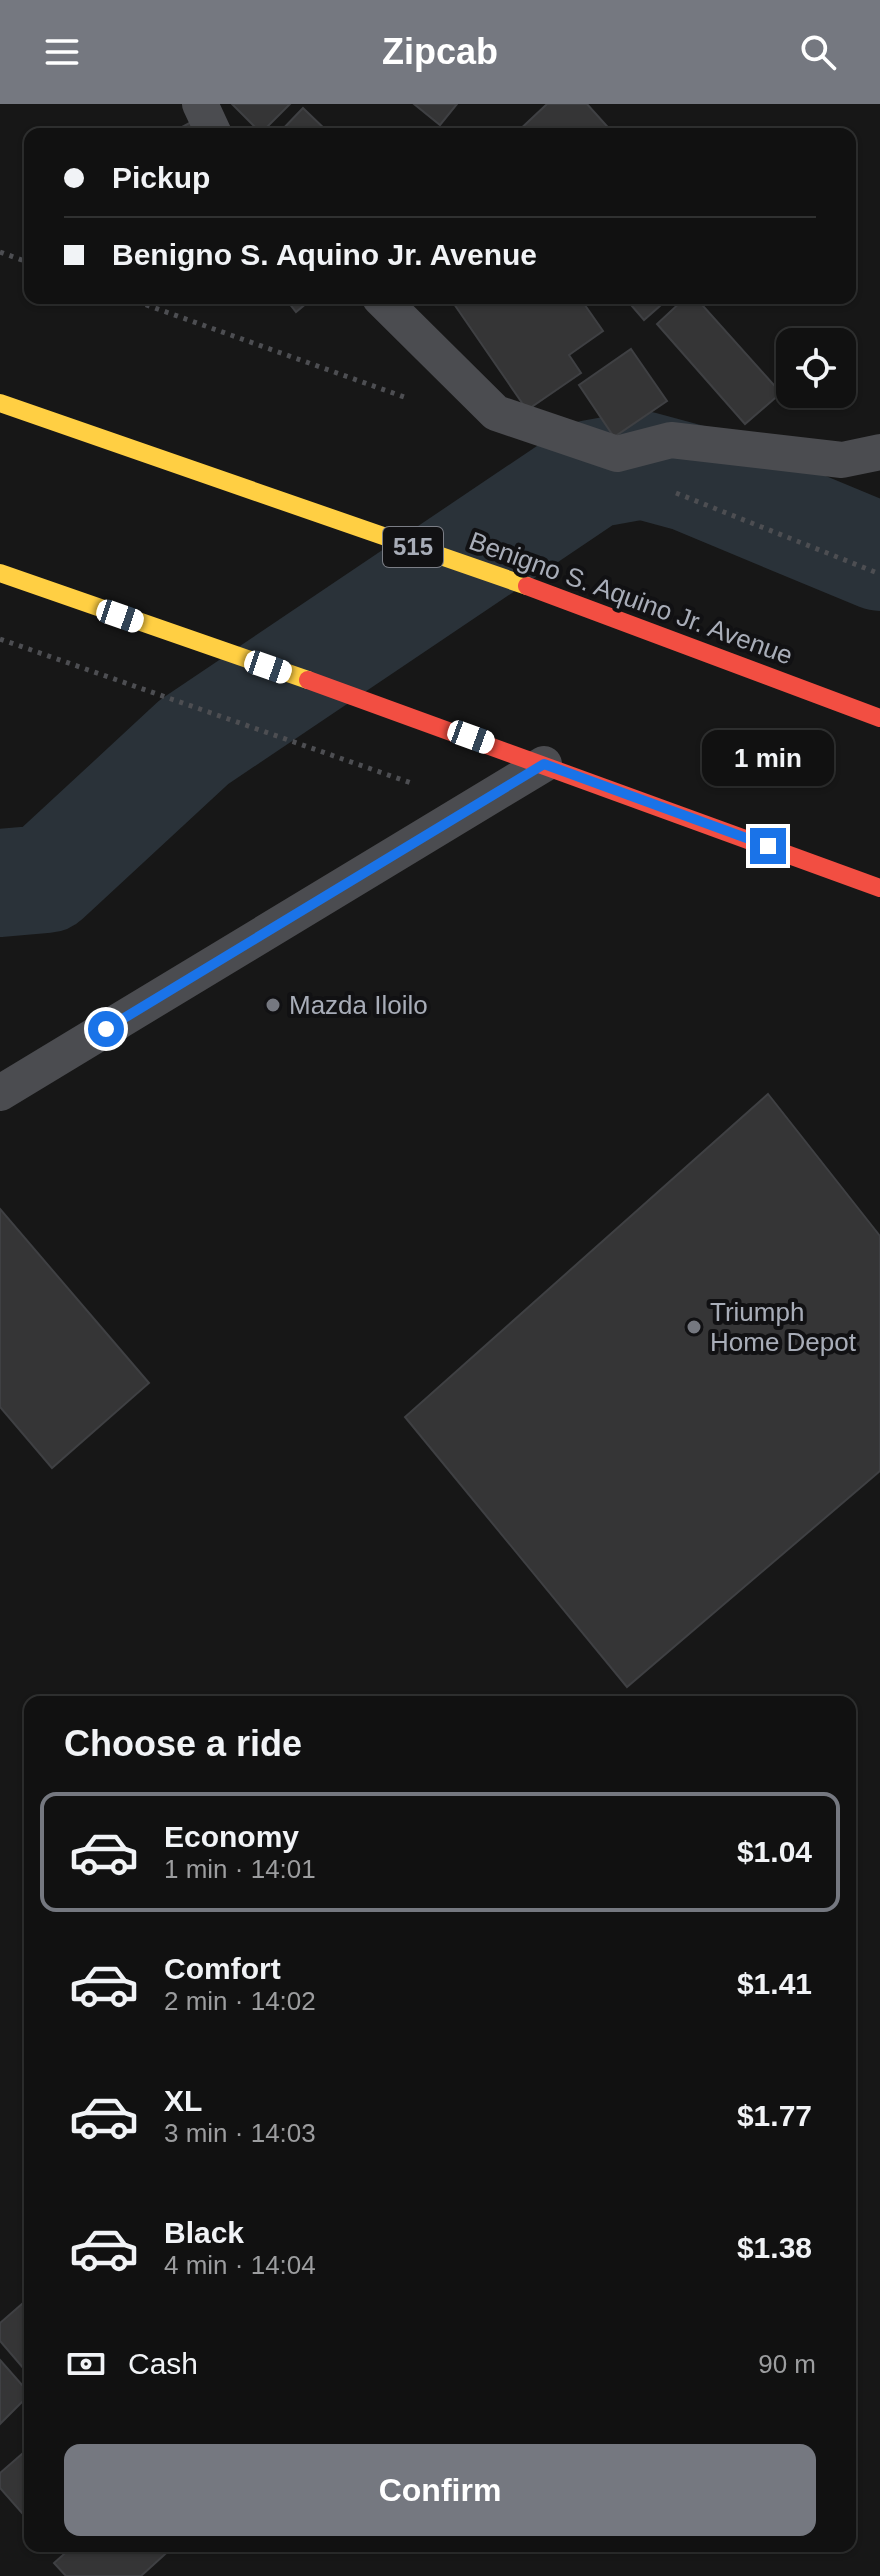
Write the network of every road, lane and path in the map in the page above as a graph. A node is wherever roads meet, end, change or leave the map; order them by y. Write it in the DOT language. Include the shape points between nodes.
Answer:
graph roads {
  1 [pos="200,104"];
  2 [pos="211,128"];
  3 [pos="0,252"];
  4 [pos="24,261"];
  5 [pos="144,304"];
  6 [pos="386,304"];
  7 [pos="353,379"];
  8 [pos="0,403"];
  9 [pos="880,452"];
  10 [pos="672,491"];
  11 [pos="0,573"];
  12 [pos="880,574"];
  13 [pos="0,639"];
  14 [pos="880,718"];
  15 [pos="544,764"];
  16 [pos="425,788"];
  17 [pos="880,888"];
  18 [pos="0,1093"];
  1 -- 2 [label="lane"];
  3 -- 4 [label="path"];
  5 -- 7 [label="path"];
  6 -- 9 [label="lane" via="496,413 617,454 671,440 842,460"];
  8 -- 14 [label="highway, Benigno S. Aquino Jr. Avenue / 515" via="634,623"];
  10 -- 12 [label="path"];
  11 -- 15 [label="highway"];
  13 -- 16 [label="path"];
  15 -- 17 [label="highway"];
  15 -- 18 [label="lane"];
}
